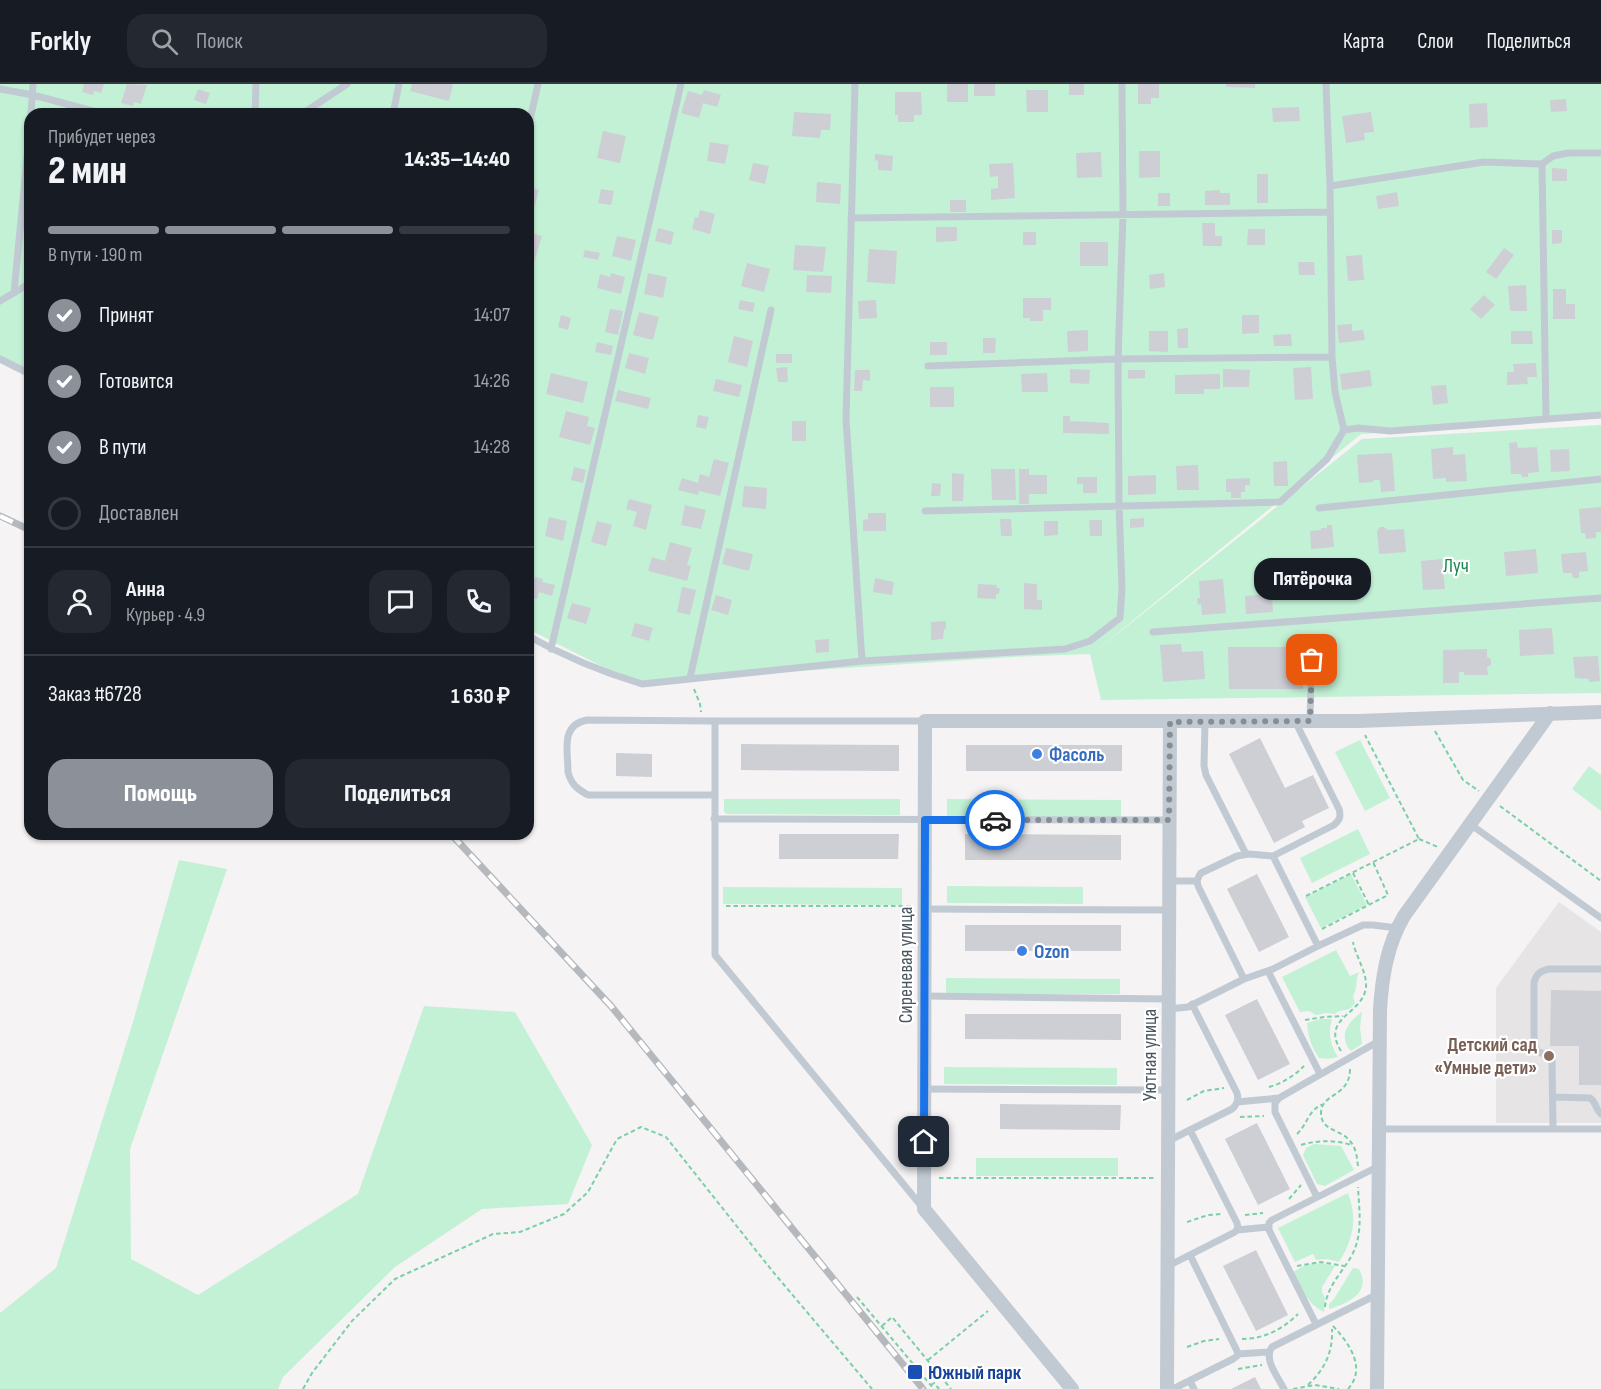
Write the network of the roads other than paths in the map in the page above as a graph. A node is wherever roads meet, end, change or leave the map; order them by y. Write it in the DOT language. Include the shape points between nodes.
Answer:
graph roads {
  1 [pos="33,84"];
  2 [pos="256,84"];
  3 [pos="347,84"];
  4 [pos="399,84"];
  5 [pos="538,84"];
  6 [pos="681,84"];
  7 [pos="855,84"];
  8 [pos="1122,84"];
  9 [pos="1326,84"];
  10 [pos="0,89"];
  11 [pos="33,95"];
  12 [pos="32,108"];
  13 [pos="82,108"];
  14 [pos="255,108"];
  15 [pos="311,108"];
  16 [pos="394,108"];
  17 [pos="533,108"];
  18 [pos="1601,153"];
  19 [pos="1542,164"];
  20 [pos="1330,186"];
  21 [pos="24,189"];
  22 [pos="1329,212"];
  23 [pos="1123,215"];
  24 [pos="851,218"];
  25 [pos="24,287"];
  26 [pos="14,293"];
  27 [pos="0,301"];
  28 [pos="771,310"];
  29 [pos="1332,357"];
  30 [pos="0,358"];
  31 [pos="1118,359"];
  32 [pos="928,366"];
  33 [pos="24,371"];
  34 [pos="1601,415"];
  35 [pos="1546,419"];
  36 [pos="1344,430"];
  37 [pos="1601,479"];
  38 [pos="1119,505"];
  39 [pos="1319,508"];
  40 [pos="925,511"];
  41 [pos="1601,598"];
  42 [pos="1153,632"];
  43 [pos="534,639"];
  44 [pos="1312,639"];
  45 [pos="552,649"];
  46 [pos="862,661"];
  47 [pos="690,678"];
  48 [pos="1601,712"];
  49 [pos="1550,713"];
  50 [pos="715,721"];
  51 [pos="925,721"];
  52 [pos="1295,721"];
  53 [pos="1310,721"];
  54 [pos="1170,722"];
  55 [pos="1205,722"];
  56 [pos="714,795"];
  57 [pos="714,819"];
  58 [pos="925,820"];
  59 [pos="1169,820"];
  60 [pos="1470,824"];
  61 [pos="1246,854"];
  62 [pos="1273,856"];
  63 [pos="1169,881"];
  64 [pos="1197,881"];
  65 [pos="925,908"];
  66 [pos="1169,910"];
  67 [pos="1601,918"];
  68 [pos="1397,928"];
  69 [pos="1318,946"];
  70 [pos="1601,969"];
  71 [pos="1268,971"];
  72 [pos="1244,979"];
  73 [pos="924,996"];
  74 [pos="1169,1004"];
  75 [pos="1192,1005"];
  76 [pos="1380,1040"];
  77 [pos="1320,1074"];
  78 [pos="924,1089"];
  79 [pos="1168,1090"];
  80 [pos="1553,1097"];
  81 [pos="1279,1098"];
  82 [pos="1237,1102"];
  83 [pos="1601,1114"];
  84 [pos="1379,1129"];
  85 [pos="1553,1129"];
  86 [pos="1601,1129"];
  87 [pos="1190,1130"];
  88 [pos="1168,1141"];
  89 [pos="1379,1166"];
  90 [pos="1317,1197"];
  91 [pos="924,1209"];
  92 [pos="1268,1227"];
  93 [pos="1237,1230"];
  94 [pos="1190,1255"];
  95 [pos="1168,1266"];
  96 [pos="1377,1294"];
  97 [pos="1316,1324"];
  98 [pos="1269,1352"];
  99 [pos="1238,1354"];
  100 [pos="1190,1381"];
  101 [pos="1072,1389"];
  102 [pos="1167,1389"];
  103 [pos="1173,1389"];
  104 [pos="1194,1389"];
  105 [pos="1284,1389"];
  106 [pos="1377,1389"];
  1 -- 11 [label="lane"];
  2 -- 14 [label="lane"];
  3 -- 15 [label="lane"];
  4 -- 16 [label="lane"];
  5 -- 17 [label="lane"];
  6 -- 45 [label="lane"];
  7 -- 24 [label="lane"];
  8 -- 23 [label="lane"];
  9 -- 20 [label="lane"];
  10 -- 11 [label="lane"];
  11 -- 12 [label="lane"];
  11 -- 13 [label="lane"];
  18 -- 19 [label="lane" via="1568,153 1553,156"];
  19 -- 20 [label="lane" via="1484,162"];
  19 -- 35 [label="lane"];
  20 -- 22 [label="lane"];
  21 -- 26 [label="lane"];
  22 -- 23 [label="lane"];
  22 -- 29 [label="lane"];
  23 -- 24 [label="lane"];
  23 -- 31 [label="lane"];
  24 -- 46 [label="lane" via="846,419"];
  25 -- 26 [label="lane"];
  26 -- 27 [label="lane"];
  28 -- 47 [label="lane"];
  29 -- 31 [label="lane"];
  29 -- 36 [label="lane"];
  30 -- 33 [label="lane"];
  31 -- 32 [label="lane"];
  31 -- 38 [label="lane"];
  34 -- 35 [label="lane"];
  35 -- 36 [label="lane" via="1390,431"];
  36 -- 38 [label="lane" via="1327,459 1280,502"];
  37 -- 39 [label="lane"];
  38 -- 40 [label="lane"];
  38 -- 46 [label="lane" via="1120,618 1090,641 1065,648"];
  41 -- 42 [label="lane"];
  43 -- 45 [label="lane"];
  44 -- 53 [label="lane"];
  45 -- 47 [label="lane" via="642,684"];
  46 -- 47 [label="lane"];
  48 -- 49 [label="street"];
  49 -- 53 [label="street"];
  49 -- 60 [label="street"];
  50 -- 51 [label="lane"];
  50 -- 56 [label="lane"];
  50 -- 56 [label="lane" via="587,720 568,733 568,772 573,784 588,795"];
  51 -- 54 [label="street"];
  51 -- 58 [label="street, Сиреневая улица"];
  52 -- 53 [label="street"];
  52 -- 55 [label="street"];
  52 -- 62 [label="lane" via="1341,814 1334,825"];
  54 -- 55 [label="street"];
  54 -- 59 [label="street, Уютная улица"];
  55 -- 61 [label="lane" via="1206,775"];
  56 -- 57 [label="lane"];
  57 -- 58 [label="lane"];
  57 -- 91 [label="lane" via="715,955"];
  58 -- 59 [label="lane"];
  58 -- 65 [label="street, Сиреневая улица"];
  59 -- 63 [label="street, Уютная улица"];
  60 -- 67 [label="lane"];
  60 -- 68 [label="street"];
  61 -- 62 [label="lane"];
  61 -- 64 [label="lane" via="1201,873"];
  62 -- 69 [label="lane"];
  63 -- 64 [label="lane"];
  63 -- 66 [label="street, Уютная улица"];
  64 -- 72 [label="lane"];
  65 -- 66 [label="lane"];
  65 -- 73 [label="street, Сиреневая улица"];
  66 -- 74 [label="street, Уютная улица"];
  68 -- 69 [label="lane" via="1367,925"];
  68 -- 76 [label="street" via="1381,987"];
  69 -- 71 [label="lane"];
  70 -- 80 [label="lane" via="1549,969 1536,977 1534,1044 1537,1051 1552,1061"];
  71 -- 72 [label="lane"];
  71 -- 77 [label="lane"];
  72 -- 75 [label="lane"];
  73 -- 74 [label="lane"];
  73 -- 78 [label="street, Сиреневая улица"];
  74 -- 75 [label="lane" via="1182,1009"];
  74 -- 79 [label="street, Уютная улица"];
  75 -- 82 [label="lane" via="1235,1089"];
  76 -- 77 [label="lane"];
  76 -- 84 [label="street"];
  77 -- 81 [label="lane"];
  78 -- 79 [label="lane"];
  78 -- 91 [label="street, Сиреневая улица"];
  79 -- 88 [label="street, Уютная улица"];
  80 -- 83 [label="lane" via="1590,1098"];
  80 -- 85 [label="lane"];
  81 -- 82 [label="lane"];
  81 -- 90 [label="lane" via="1274,1107 1278,1119"];
  82 -- 87 [label="lane" via="1232,1109"];
  84 -- 85 [label="lane"];
  84 -- 89 [label="street"];
  85 -- 86 [label="lane"];
  87 -- 88 [label="lane"];
  87 -- 93 [label="lane"];
  88 -- 95 [label="street, Уютная улица"];
  89 -- 90 [label="lane"];
  89 -- 96 [label="street"];
  90 -- 92 [label="lane" via="1270,1221"];
  91 -- 101 [label="street"];
  92 -- 93 [label="lane"];
  92 -- 97 [label="lane"];
  93 -- 94 [label="lane"];
  94 -- 95 [label="lane"];
  94 -- 99 [label="lane"];
  95 -- 102 [label="street, Уютная улица"];
  96 -- 97 [label="lane"];
  96 -- 106 [label="street"];
  97 -- 98 [label="lane"];
  98 -- 99 [label="lane"];
  98 -- 105 [label="lane"];
  99 -- 100 [label="lane"];
  100 -- 103 [label="lane"];
  100 -- 104 [label="lane"];
}
